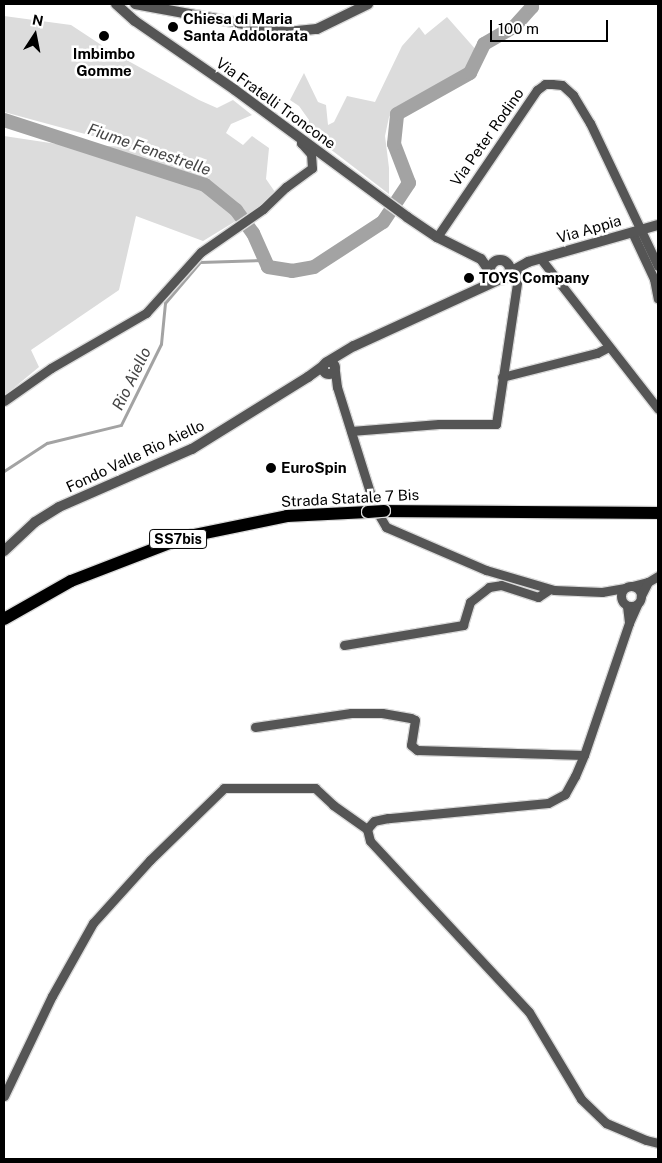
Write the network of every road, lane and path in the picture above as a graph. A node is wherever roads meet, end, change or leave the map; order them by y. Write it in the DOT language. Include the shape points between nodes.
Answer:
graph roads {
  1 [pos="116,4"];
  2 [pos="135,4"];
  3 [pos="194,4"];
  4 [pos="368,4"];
  5 [pos="192,15"];
  6 [pos="302,140"];
  7 [pos="658,225"];
  8 [pos="636,231"];
  9 [pos="437,237"];
  10 [pos="481,259"];
  11 [pos="541,259"];
  12 [pos="507,266"];
  13 [pos="658,266"];
  14 [pos="493,276"];
  15 [pos="657,282"];
  16 [pos="658,299"];
  17 [pos="609,346"];
  18 [pos="329,368"];
  19 [pos="502,377"];
  20 [pos="4,401"];
  21 [pos="658,409"];
  22 [pos="351,431"];
  23 [pos="376,511"];
  24 [pos="658,514"];
  25 [pos="4,551"];
  26 [pos="658,576"];
  27 [pos="648,582"];
  28 [pos="628,587"];
  29 [pos="550,589"];
  30 [pos="602,592"];
  31 [pos="639,600"];
  32 [pos="624,603"];
  33 [pos="4,619"];
  34 [pos="629,623"];
  35 [pos="344,645"];
  36 [pos="255,727"];
  37 [pos="584,755"];
  38 [pos="368,829"];
  39 [pos="4,1096"];
  40 [pos="658,1143"];
  1 -- 6 [label="street, Via Fratelli Troncone"];
  2 -- 5 [label="street"];
  3 -- 5 [label="street"];
  4 -- 5 [label="street" via="326,25 305,31 266,29"];
  6 -- 9 [label="street, Via Fratelli Troncone"];
  6 -- 20 [label="street" via="311,154 312,168 240,226 201,252 146,313 51,368"];
  7 -- 8 [label="street, Via Appia"];
  8 -- 9 [label="street, Via Peter Rodino" via="590,123 562,85 545,84 537,90"];
  8 -- 11 [label="street, Via Appia"];
  8 -- 13 [label="street"];
  8 -- 15 [label="street"];
  9 -- 10 [label="street"];
  10 -- 12 [label="street"];
  10 -- 14 [label="street"];
  11 -- 12 [label="street, Via Appia"];
  11 -- 17 [label="street"];
  12 -- 14 [label="street, Via Appia" via="507,278"];
  12 -- 14 [label="street" via="491,266"];
  12 -- 19 [label="street" via="518,277"];
  14 -- 18 [label="street" via="486,286 342,352"];
  15 -- 16 [label="street"];
  17 -- 19 [label="street" via="597,353"];
  17 -- 21 [label="street"];
  18 -- 22 [label="street"];
  18 -- 25 [label="street, Fondo Valle Rio Aiello" via="308,377 192,449 60,507 36,522"];
  19 -- 22 [label="street" via="496,424 439,424"];
  22 -- 23 [label="street"];
  23 -- 24 [label="main road, Strada Statale 7 Bis / SS7bis"];
  23 -- 29 [label="street" via="386,527 478,566"];
  23 -- 33 [label="main road, Strada Statale 7 Bis / SS7bis" via="287,516 185,537 71,581"];
  26 -- 27 [label="street"];
  27 -- 28 [label="street"];
  27 -- 31 [label="street"];
  28 -- 30 [label="street"];
  28 -- 31 [label="street" via="639,590"];
  28 -- 32 [label="street" via="621,594"];
  29 -- 30 [label="street"];
  29 -- 35 [label="street" via="538,597 501,585 489,587 470,602 463,625"];
  30 -- 32 [label="street"];
  31 -- 32 [label="street"];
  31 -- 34 [label="street"];
  32 -- 34 [label="street"];
  34 -- 37 [label="street"];
  36 -- 37 [label="street" via="352,713 382,713 414,720 411,745 416,750"];
  37 -- 38 [label="street" via="564,794 548,803 388,818 374,821"];
  38 -- 39 [label="street" via="315,788 224,788 150,860 93,923 52,996"];
  38 -- 40 [label="street" via="370,841 529,1012 581,1099 606,1123"];
}
